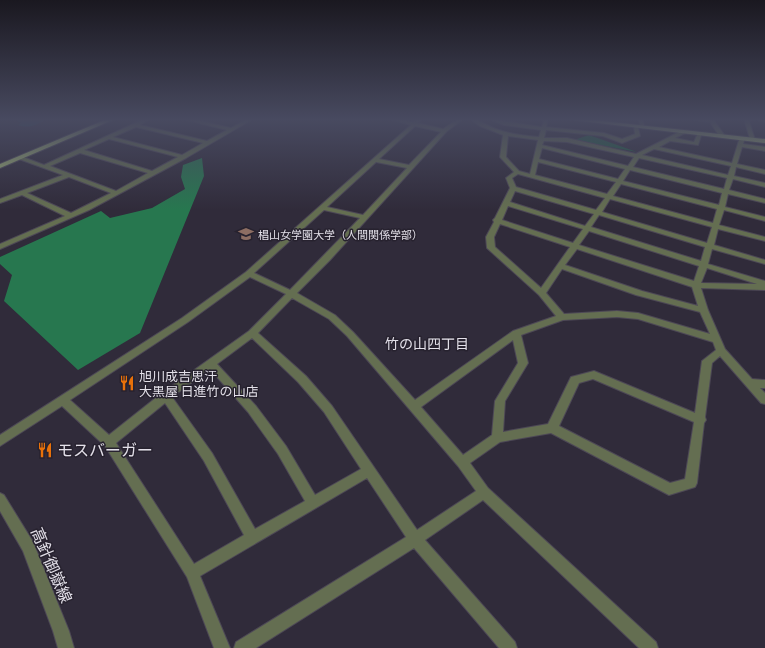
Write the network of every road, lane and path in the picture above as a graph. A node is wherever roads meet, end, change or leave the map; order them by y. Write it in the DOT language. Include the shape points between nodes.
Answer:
graph roads {
  1 [pos="31,149"];
  2 [pos="41,149"];
  3 [pos="84,149"];
  4 [pos="155,149"];
  5 [pos="197,149"];
  6 [pos="386,149"];
  7 [pos="427,149"];
  8 [pos="504,149"];
  9 [pos="538,149"];
  10 [pos="552,149"];
  11 [pos="608,149"];
  12 [pos="649,149"];
  13 [pos="663,149"];
  14 [pos="738,149"];
  15 [pos="80,151"];
  16 [pos="638,156"];
  17 [pos="184,157"];
  18 [pos="21,158"];
  19 [pos="374,160"];
  20 [pos="536,160"];
  21 [pos="0,162"];
  22 [pos="733,165"];
  23 [pos="0,166"];
  24 [pos="46,166"];
  25 [pos="410,168"];
  26 [pos="628,168"];
  27 [pos="517,172"];
  28 [pos="765,172"];
  29 [pos="153,174"];
  30 [pos="70,175"];
  31 [pos="532,176"];
  32 [pos="729,177"];
  33 [pos="618,182"];
  34 [pos="765,185"];
  35 [pos="513,188"];
  36 [pos="725,192"];
  37 [pos="22,193"];
  38 [pos="117,193"];
  39 [pos="608,197"];
  40 [pos="0,201"];
  41 [pos="765,201"];
  42 [pos="506,203"];
  43 [pos="325,208"];
  44 [pos="720,208"];
  45 [pos="597,212"];
  46 [pos="71,216"];
  47 [pos="365,217"];
  48 [pos="765,219"];
  49 [pos="496,220"];
  50 [pos="715,226"];
  51 [pos="586,228"];
  52 [pos="765,239"];
  53 [pos="2,244"];
  54 [pos="575,245"];
  55 [pos="709,246"];
  56 [pos="765,262"];
  57 [pos="703,265"];
  58 [pos="560,266"];
  59 [pos="249,274"];
  60 [pos="765,284"];
  61 [pos="696,285"];
  62 [pos="765,287"];
  63 [pos="290,293"];
  64 [pos="542,293"];
  65 [pos="704,310"];
  66 [pos="562,317"];
  67 [pos="252,333"];
  68 [pos="516,333"];
  69 [pos="719,345"];
  70 [pos="211,364"];
  71 [pos="751,383"];
  72 [pos="765,384"];
  73 [pos="166,396"];
  74 [pos="765,400"];
  75 [pos="64,401"];
  76 [pos="414,406"];
  77 [pos="701,420"];
  78 [pos="552,428"];
  79 [pos="497,438"];
  80 [pos="0,441"];
  81 [pos="109,442"];
  82 [pos="462,462"];
  83 [pos="370,471"];
  84 [pos="484,492"];
  85 [pos="0,499"];
  86 [pos="313,504"];
  87 [pos="253,538"];
  88 [pos="415,539"];
  89 [pos="192,573"];
  90 [pos="66,648"];
  91 [pos="222,648"];
  92 [pos="242,648"];
  93 [pos="509,648"];
  94 [pos="650,648"];
  1 -- 21 [label="main road"];
  2 -- 18 [label="main road"];
  3 -- 15 [label="street"];
  4 -- 17 [label="street"];
  5 -- 17 [label="street"];
  6 -- 19 [label="street"];
  7 -- 25 [label="street"];
  8 -- 27 [label="street" via="503,157"];
  9 -- 20 [label="street"];
  10 -- 26 [label="street"];
  11 -- 16 [label="street"];
  12 -- 16 [label="street"];
  13 -- 22 [label="street"];
  14 -- 22 [label="street"];
  15 -- 24 [label="street"];
  15 -- 29 [label="street"];
  16 -- 26 [label="street"];
  16 -- 32 [label="street"];
  17 -- 29 [label="street"];
  18 -- 23 [label="main road"];
  18 -- 24 [label="street"];
  19 -- 25 [label="street"];
  19 -- 43 [label="street"];
  20 -- 31 [label="street"];
  20 -- 33 [label="street"];
  22 -- 28 [label="street"];
  22 -- 32 [label="street"];
  24 -- 30 [label="street"];
  25 -- 47 [label="street"];
  26 -- 33 [label="street"];
  26 -- 36 [label="street"];
  27 -- 31 [label="street"];
  27 -- 35 [label="street" via="509,178"];
  29 -- 38 [label="street"];
  30 -- 37 [label="street"];
  30 -- 38 [label="street"];
  31 -- 39 [label="street"];
  32 -- 34 [label="street"];
  32 -- 36 [label="street"];
  33 -- 39 [label="street"];
  33 -- 44 [label="street"];
  35 -- 42 [label="street"];
  35 -- 45 [label="street"];
  36 -- 41 [label="street"];
  36 -- 44 [label="street"];
  37 -- 40 [label="street"];
  37 -- 46 [label="street"];
  38 -- 46 [label="street"];
  39 -- 45 [label="street"];
  39 -- 50 [label="street"];
  42 -- 49 [label="street"];
  42 -- 51 [label="street"];
  43 -- 47 [label="street"];
  43 -- 59 [label="street"];
  44 -- 48 [label="street"];
  44 -- 50 [label="street"];
  45 -- 51 [label="street"];
  45 -- 55 [label="street"];
  46 -- 53 [label="street"];
  47 -- 63 [label="street"];
  49 -- 54 [label="street"];
  49 -- 64 [label="street" via="490,237 491,248"];
  50 -- 52 [label="street"];
  50 -- 55 [label="street"];
  51 -- 54 [label="street"];
  51 -- 57 [label="street"];
  54 -- 58 [label="street"];
  54 -- 61 [label="street"];
  55 -- 56 [label="street"];
  55 -- 57 [label="street"];
  57 -- 60 [label="street"];
  57 -- 61 [label="street"];
  58 -- 64 [label="street"];
  58 -- 65 [label="street" via="639,293"];
  59 -- 63 [label="street"];
  59 -- 75 [label="street"];
  61 -- 62 [label="street"];
  61 -- 65 [label="street"];
  63 -- 67 [label="street"];
  63 -- 76 [label="street" via="336,321"];
  64 -- 66 [label="street"];
  65 -- 69 [label="street"];
  66 -- 68 [label="street"];
  66 -- 69 [label="street" via="617,314 638,316"];
  67 -- 70 [label="street"];
  67 -- 83 [label="street" via="302,379 328,409"];
  68 -- 76 [label="street"];
  68 -- 79 [label="street" via="523,363 500,401"];
  69 -- 71 [label="street"];
  69 -- 77 [label="street" via="707,361"];
  70 -- 73 [label="street"];
  70 -- 86 [label="street" via="252,410 282,450"];
  71 -- 72 [label="street"];
  71 -- 74 [label="street"];
  73 -- 81 [label="street"];
  73 -- 87 [label="street" via="208,457"];
  75 -- 80 [label="street"];
  75 -- 81 [label="street"];
  76 -- 82 [label="street"];
  77 -- 78 [label="street" via="594,376 575,380"];
  77 -- 78 [label="street" via="692,483 669,489"];
  78 -- 79 [label="street"];
  79 -- 82 [label="street"];
  81 -- 89 [label="street"];
  82 -- 84 [label="street"];
  83 -- 86 [label="street"];
  83 -- 88 [label="street"];
  84 -- 88 [label="street"];
  84 -- 94 [label="street"];
  85 -- 90 [label="street, 高針御嶽線" via="28,548"];
  86 -- 87 [label="street"];
  87 -- 89 [label="street"];
  88 -- 92 [label="street"];
  88 -- 93 [label="street"];
  89 -- 91 [label="street"];
}
